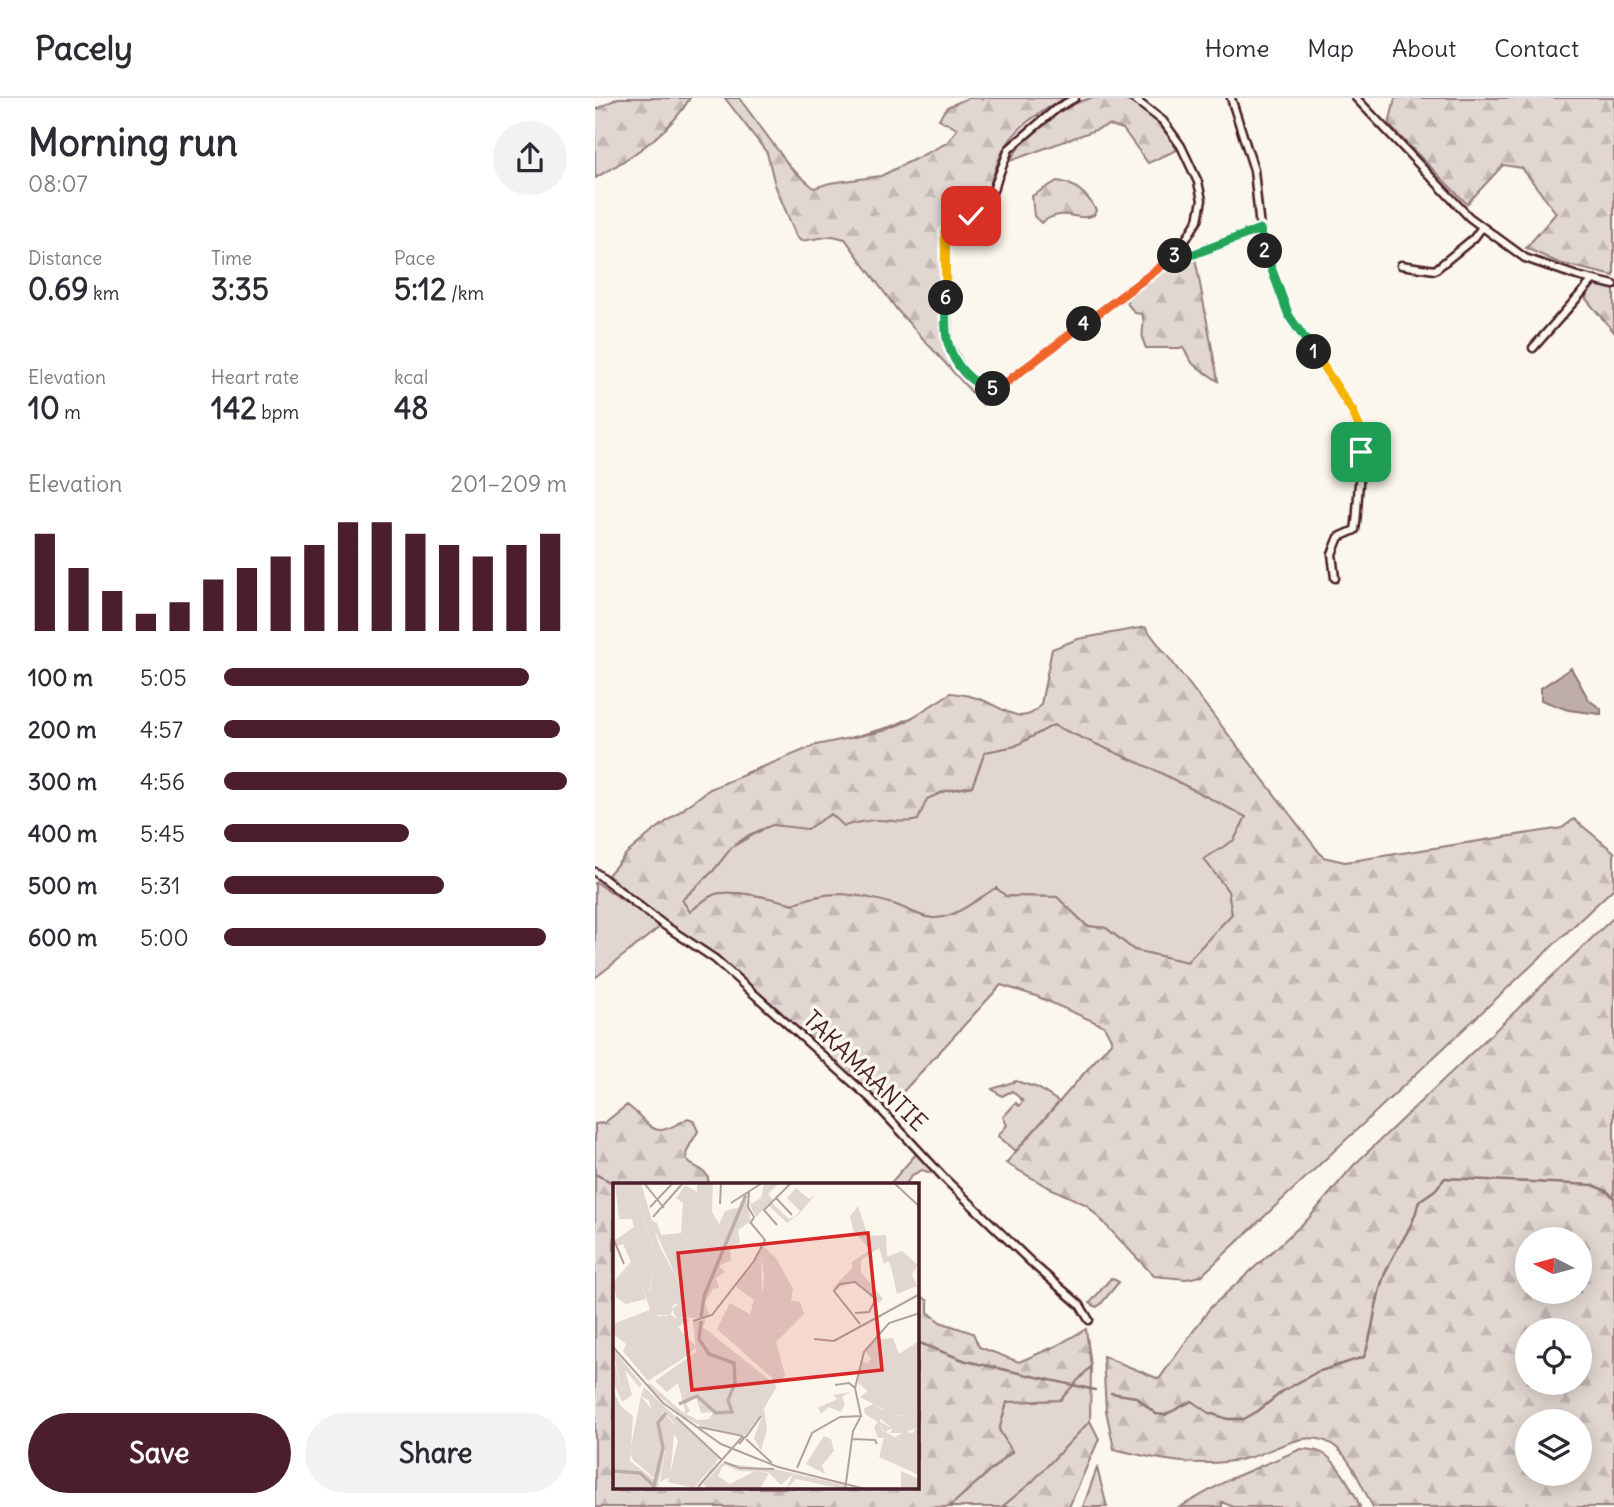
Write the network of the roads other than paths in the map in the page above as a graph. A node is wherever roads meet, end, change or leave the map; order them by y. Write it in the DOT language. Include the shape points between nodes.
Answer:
graph roads {
  1 [pos="1075,98"];
  2 [pos="1133,98"];
  3 [pos="1231,98"];
  4 [pos="1356,98"];
  5 [pos="1482,227"];
  6 [pos="1260,229"];
  7 [pos="1176,255"];
  8 [pos="1401,265"];
  9 [pos="1593,280"];
  10 [pos="1614,285"];
  11 [pos="1533,348"];
  12 [pos="1335,578"];
  13 [pos="595,872"];
  14 [pos="1089,1320"];
  1 -- 7 [label="street" via="1009,149 983,207 945,231 947,342 963,372 976,383 999,388"];
  2 -- 7 [label="street" via="1163,121 1198,182 1202,200 1198,220"];
  3 -- 6 [label="street" via="1254,170"];
  4 -- 5 [label="street"];
  5 -- 8 [label="street" via="1435,271"];
  5 -- 9 [label="street" via="1525,258"];
  6 -- 7 [label="street" via="1194,254"];
  6 -- 12 [label="street" via="1289,316 1360,429 1361,483 1355,530 1339,537 1332,554"];
  9 -- 10 [label="street"];
  9 -- 11 [label="street"];
  13 -- 14 [label="street, TAKAMAANTIE" via="715,959 871,1099 947,1181 1080,1305"];
}
